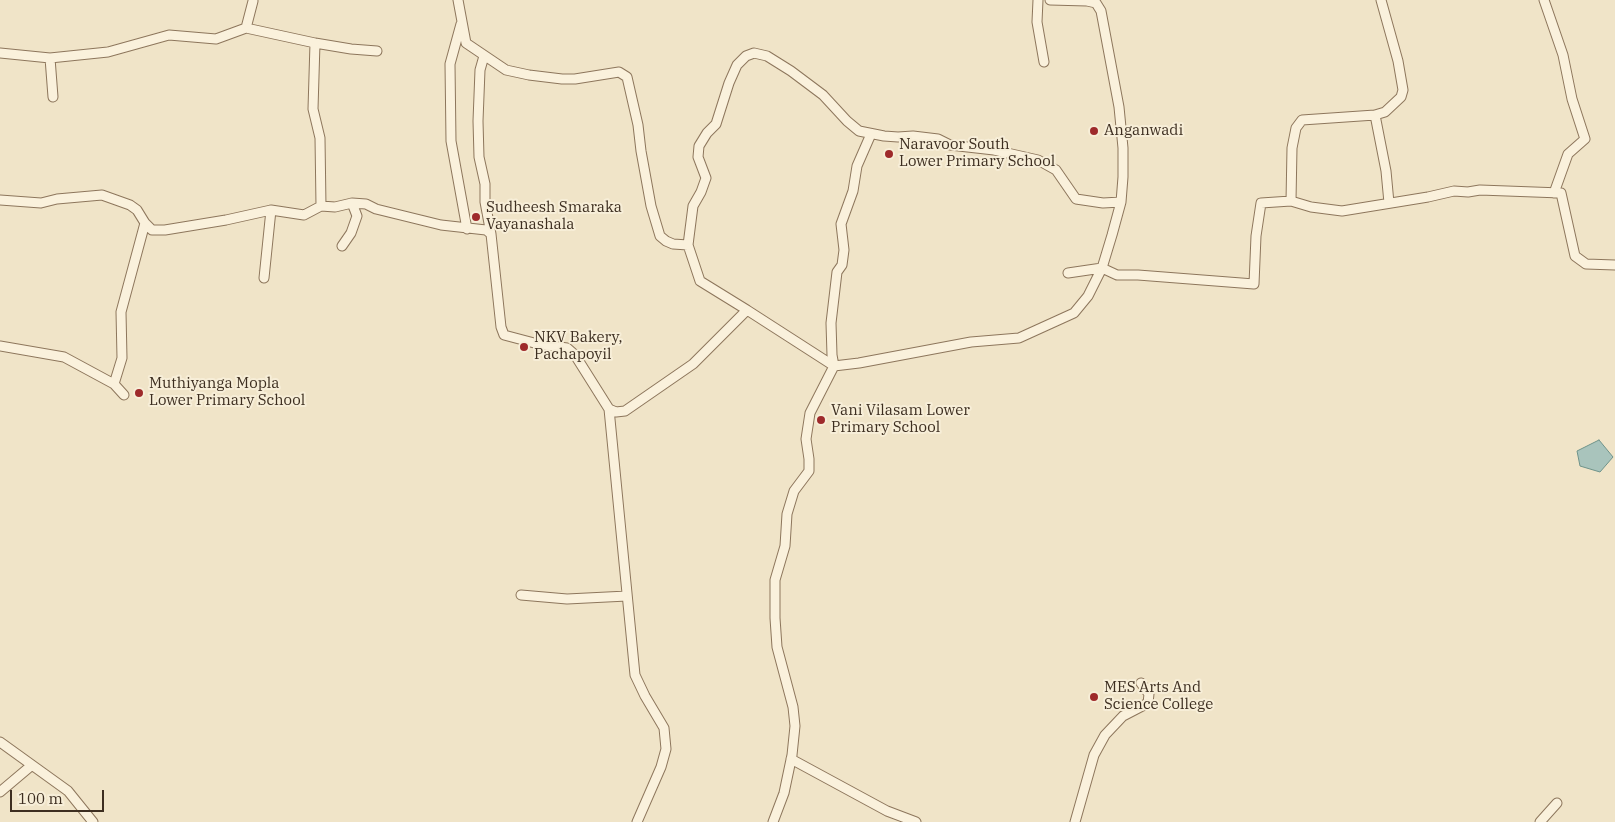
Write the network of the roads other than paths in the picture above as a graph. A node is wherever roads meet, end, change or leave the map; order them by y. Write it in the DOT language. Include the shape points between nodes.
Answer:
graph roads {
  1 [pos="458,0"];
  2 [pos="1038,0"];
  3 [pos="1050,0"];
  4 [pos="1381,0"];
  5 [pos="1544,0"];
  6 [pos="253,1"];
  7 [pos="461,23"];
  8 [pos="246,28"];
  9 [pos="315,43"];
  10 [pos="377,50"];
  11 [pos="0,53"];
  12 [pos="484,56"];
  13 [pos="50,58"];
  14 [pos="1044,62"];
  15 [pos="53,97"];
  16 [pos="1375,116"];
  17 [pos="871,134"];
  18 [pos="1554,193"];
  19 [pos="0,200"];
  20 [pos="1291,201"];
  21 [pos="1121,202"];
  22 [pos="352,203"];
  23 [pos="1389,203"];
  24 [pos="321,206"];
  25 [pos="271,210"];
  26 [pos="145,223"];
  27 [pos="467,228"];
  28 [pos="491,234"];
  29 [pos="688,245"];
  30 [pos="342,246"];
  31 [pos="1615,266"];
  32 [pos="1102,268"];
  33 [pos="1068,273"];
  34 [pos="264,278"];
  35 [pos="747,310"];
  36 [pos="0,346"];
  37 [pos="834,366"];
  38 [pos="114,384"];
  39 [pos="124,395"];
  40 [pos="609,409"];
  41 [pos="521,595"];
  42 [pos="627,596"];
  43 [pos="1141,684"];
  44 [pos="0,742"];
  45 [pos="791,759"];
  46 [pos="32,765"];
  47 [pos="0,792"];
  48 [pos="1557,803"];
  49 [pos="93,822"];
  50 [pos="637,822"];
  51 [pos="773,822"];
  52 [pos="916,822"];
  53 [pos="1075,822"];
  54 [pos="1540,822"];
  1 -- 7 [label="street"];
  2 -- 14 [label="street" via="1037,22"];
  3 -- 21 [label="street" via="1087,0 1096,3 1102,11 1119,107 1123,148"];
  4 -- 16 [label="street" via="1403,90 1402,97"];
  5 -- 18 [label="street" via="1586,139 1568,154"];
  6 -- 8 [label="street"];
  7 -- 12 [label="street" via="466,43"];
  7 -- 27 [label="street" via="450,64 451,140"];
  8 -- 9 [label="street"];
  8 -- 13 [label="street" via="216,39 170,35 108,52"];
  9 -- 10 [label="street"];
  9 -- 24 [label="street" via="313,109 320,138"];
  11 -- 13 [label="street"];
  12 -- 28 [label="street" via="480,70 479,156"];
  12 -- 29 [label="street" via="506,70 530,75 575,79 619,72 627,76 651,206 660,236 673,244"];
  13 -- 15 [label="street"];
  16 -- 20 [label="street" via="1302,120 1296,128 1292,148"];
  16 -- 23 [label="street"];
  17 -- 21 [label="street" via="938,139 950,145 1038,160 1056,170 1076,199"];
  17 -- 29 [label="street" via="859,131 822,95 777,61 754,53 746,56 737,65 716,124 699,146 698,157 706,178 693,206"];
  17 -- 37 [label="street" via="857,166 853,191 841,224 844,250 842,265 837,272 832,323"];
  18 -- 23 [label="street" via="1454,191"];
  18 -- 31 [label="street" via="1561,193 1575,256 1586,264"];
  19 -- 26 [label="street" via="41,203 102,196 130,205"];
  20 -- 23 [label="street" via="1342,211"];
  20 -- 32 [label="street" via="1261,203 1254,284 1117,275"];
  21 -- 32 [label="street"];
  22 -- 24 [label="street"];
  22 -- 27 [label="street" via="441,225"];
  22 -- 30 [label="street" via="357,216"];
  24 -- 25 [label="street" via="304,215"];
  25 -- 26 [label="street" via="165,230 152,230"];
  25 -- 34 [label="street"];
  26 -- 38 [label="street" via="121,312 122,358"];
  27 -- 28 [label="street" via="486,230"];
  28 -- 40 [label="street" via="504,334 567,348 575,355"];
  29 -- 35 [label="street" via="700,281"];
  32 -- 33 [label="street"];
  32 -- 37 [label="street" via="1088,296 1074,313 1019,338 971,342"];
  35 -- 37 [label="street"];
  35 -- 40 [label="street" via="693,364 624,411"];
  36 -- 38 [label="street" via="64,357"];
  37 -- 45 [label="street" via="810,413 806,439 809,472 794,491 776,580 777,647 795,726"];
  38 -- 39 [label="street"];
  40 -- 42 [label="street"];
  41 -- 42 [label="street" via="567,599"];
  42 -- 50 [label="street" via="635,675 664,728 666,749 662,767"];
  43 -- 53 [label="street" via="1149,694 1148,703 1123,716 1105,735 1094,755"];
  44 -- 46 [label="street"];
  45 -- 51 [label="street" via="784,793"];
  45 -- 52 [label="street" via="887,811"];
  46 -- 47 [label="street"];
  46 -- 49 [label="street" via="68,791"];
  48 -- 54 [label="street"];
}
